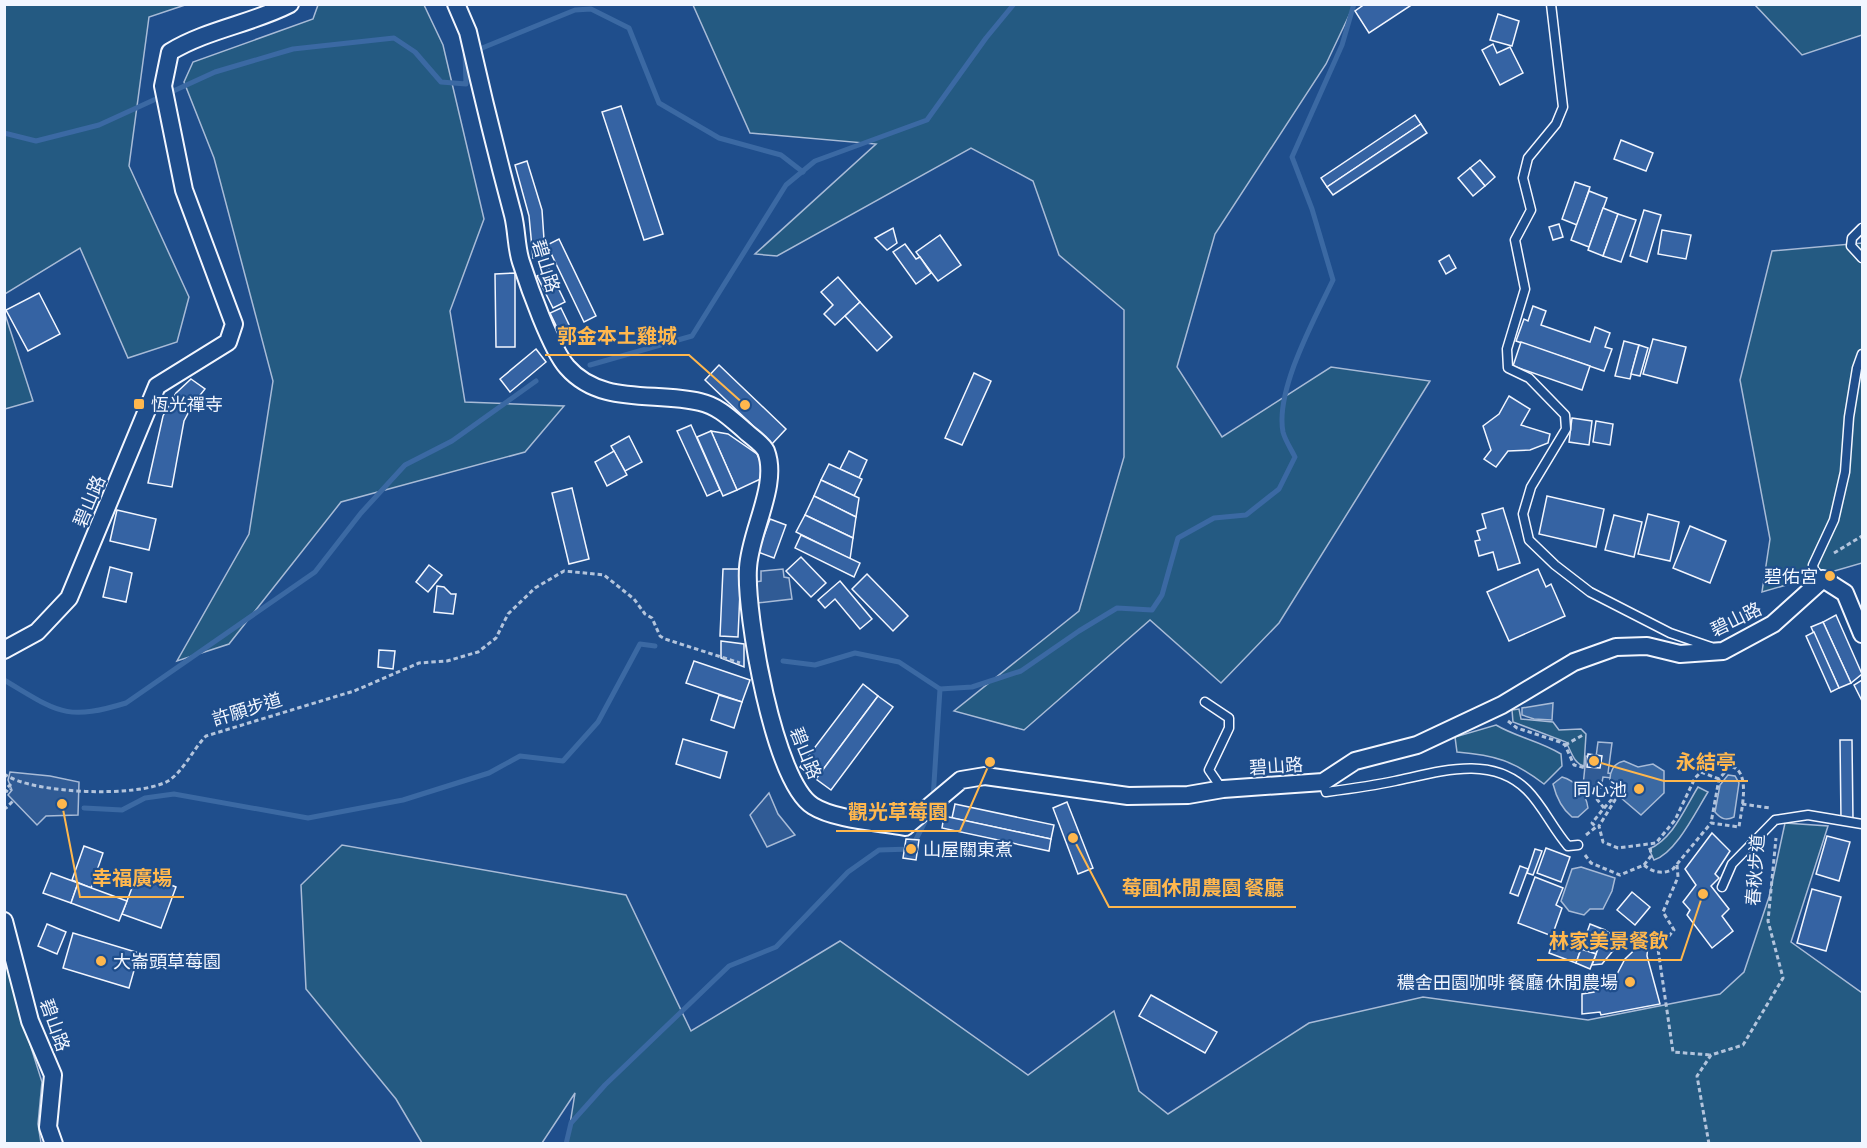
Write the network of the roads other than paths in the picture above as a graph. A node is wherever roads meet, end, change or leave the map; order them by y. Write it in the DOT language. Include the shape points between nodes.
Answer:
graph roads {
  1 [pos="290,4"];
  2 [pos="456,4"];
  3 [pos="1551,4"];
  4 [pos="1863,228"];
  5 [pos="1863,258"];
  6 [pos="1863,354"];
  7 [pos="1823,579"];
  8 [pos="1863,634"];
  9 [pos="4,650"];
  10 [pos="1723,651"];
  11 [pos="1205,702"];
  12 [pos="1323,782"];
  13 [pos="1222,790"];
  14 [pos="1863,824"];
  15 [pos="1580,843"];
  16 [pos="1722,887"];
  17 [pos="4,921"];
  18 [pos="54,1143"];
  1 -- 9 [label="street, 碧山路" via="271,14 201,35 170,52 163,86 184,190 234,324 228,342 157,386 69,598 37,632"];
  2 -- 13 [label="street, 碧山路" via="468,32 514,220 520,260 557,353 568,368 594,388 638,397 699,402 723,411 765,448 771,473 752,542 749,607 759,668 783,757 798,790 812,806 837,815 905,826 961,780 985,776 1128,796"];
  3 -- 10 [label="lane" via="1563,106 1556,124 1528,158 1523,178 1531,210 1515,240 1526,289 1507,349 1508,368 1530,378 1556,403 1565,415 1566,429 1532,486 1523,514 1529,540 1590,592 1670,633"];
  4 -- 5 [label="lane" via="1852,238 1851,246"];
  6 -- 7 [label="lane" via="1857,368 1845,472 1834,520 1813,565"];
  7 -- 8 [label="street" via="1845,593"];
  7 -- 10 [label="street, 碧山路" via="1773,624"];
  10 -- 12 [label="street, 碧山路" via="1680,654 1647,646 1616,646 1574,662 1502,705 1417,746 1355,761"];
  11 -- 13 [label="lane" via="1229,718 1229,728 1209,770"];
  12 -- 13 [label="street, 碧山路"];
  12 -- 15 [label="lane" via="1326,792 1453,769 1498,772 1529,791 1568,846"];
  14 -- 16 [label="lane" via="1808,815 1775,820 1732,864"];
  17 -- 18 [label="street, 碧山路" via="30,1021 53,1075 48,1127"];
}
